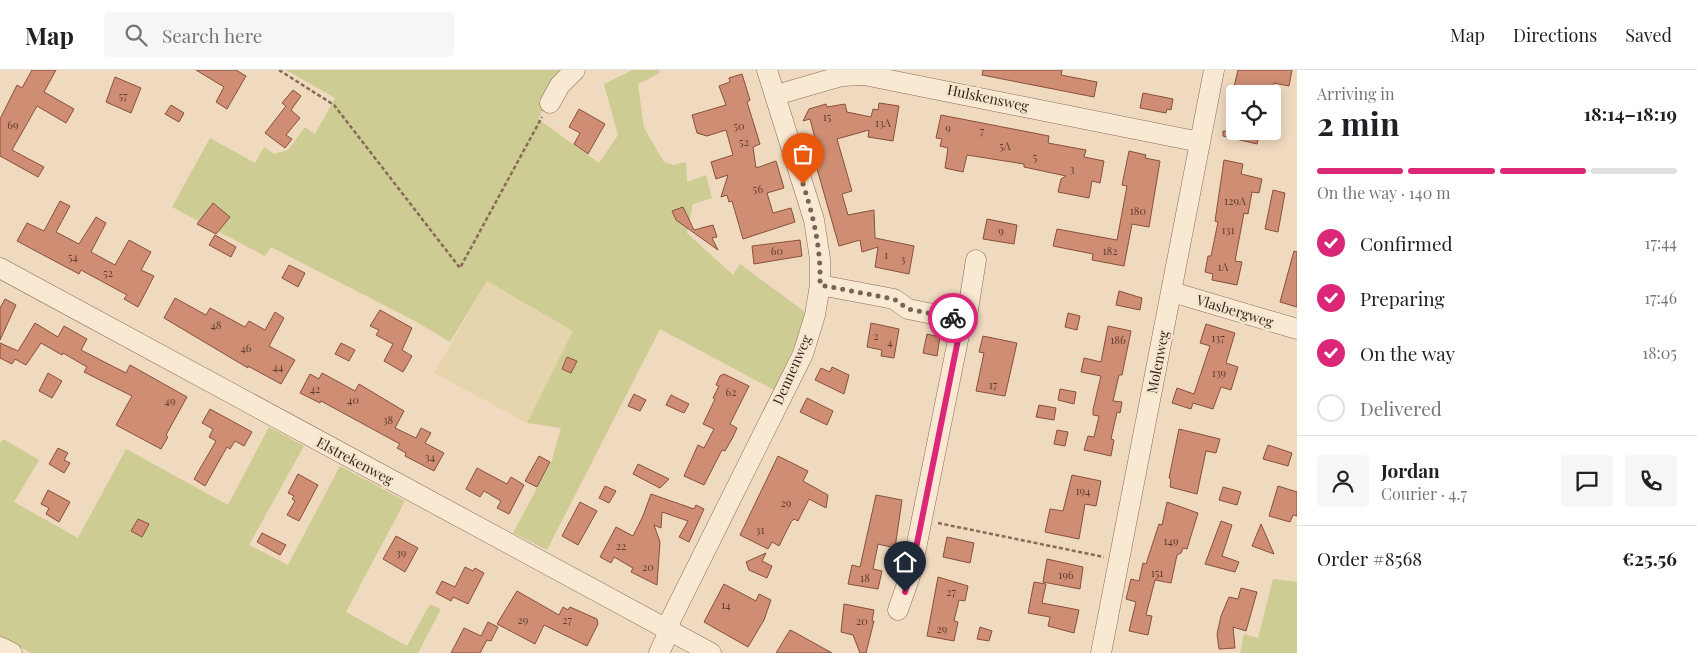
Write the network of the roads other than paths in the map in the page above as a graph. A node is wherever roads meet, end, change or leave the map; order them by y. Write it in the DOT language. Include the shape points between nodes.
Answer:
graph roads {
  1 [pos="576,70"];
  2 [pos="767,70"];
  3 [pos="1214,70"];
  4 [pos="776,95"];
  5 [pos="550,103"];
  6 [pos="1200,142"];
  7 [pos="976,260"];
  8 [pos="0,268"];
  9 [pos="820,285"];
  10 [pos="1172,292"];
  11 [pos="962,320"];
  12 [pos="1297,329"];
  13 [pos="898,610"];
  14 [pos="668,630"];
  15 [pos="0,646"];
  16 [pos="12,653"];
  17 [pos="659,653"];
  18 [pos="711,653"];
  19 [pos="1101,653"];
  1 -- 5 [label="street" via="560,85"];
  2 -- 4 [label="street, Dennenweg"];
  3 -- 6 [label="street, Molenweg"];
  4 -- 6 [label="street, Hulskensweg" via="842,76 873,76"];
  4 -- 9 [label="street, Dennenweg" via="814,220"];
  6 -- 10 [label="street, Molenweg"];
  7 -- 11 [label="street" via="967,316"];
  8 -- 14 [label="street, Elstrekenweg"];
  9 -- 11 [label="street" via="894,299 908,309"];
  9 -- 14 [label="street, Dennenweg" via="803,354"];
  10 -- 12 [label="street, Vlasbergweg"];
  10 -- 19 [label="street, Molenweg"];
  11 -- 13 [label="street" via="911,573"];
  14 -- 17 [label="street, Dennenweg"];
  14 -- 18 [label="street, Elstrekenweg"];
  15 -- 16 [label="street"];
}
